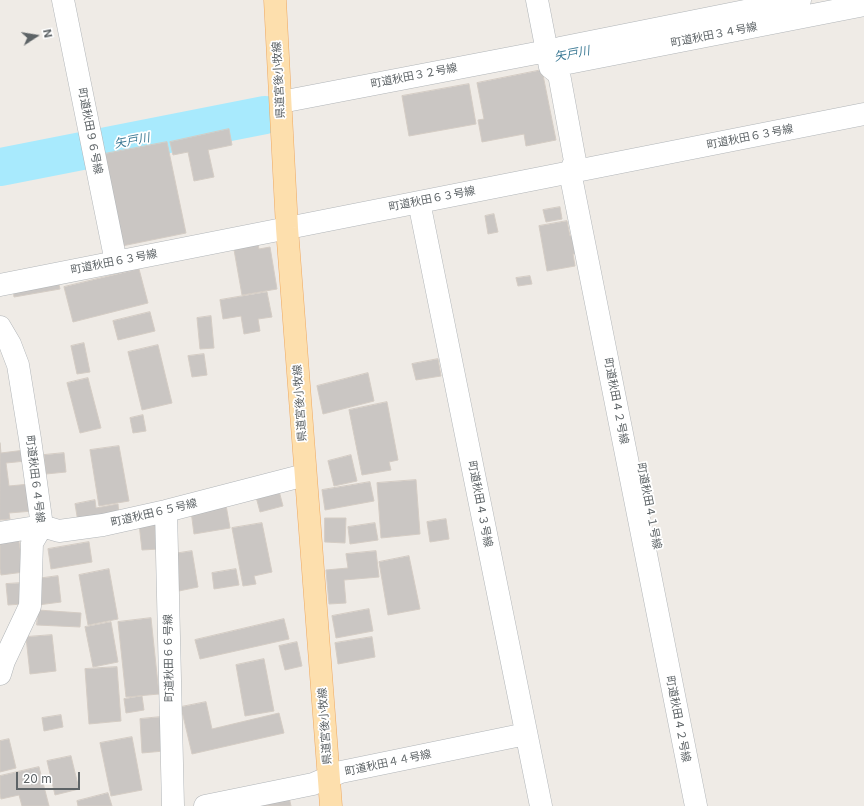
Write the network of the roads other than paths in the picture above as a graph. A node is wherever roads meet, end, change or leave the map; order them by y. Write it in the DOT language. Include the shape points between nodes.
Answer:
graph roads {
  1 [pos="63,0"];
  2 [pos="275,0"];
  3 [pos="537,0"];
  4 [pos="550,0"];
  5 [pos="800,0"];
  6 [pos="864,5"];
  7 [pos="557,59"];
  8 [pos="280,102"];
  9 [pos="864,114"];
  10 [pos="576,167"];
  11 [pos="419,202"];
  12 [pos="287,228"];
  13 [pos="116,262"];
  14 [pos="0,285"];
  15 [pos="0,327"];
  16 [pos="306,475"];
  17 [pos="166,511"];
  18 [pos="42,526"];
  19 [pos="0,533"];
  20 [pos="0,674"];
  21 [pos="526,734"];
  22 [pos="329,777"];
  23 [pos="173,806"];
  24 [pos="205,806"];
  25 [pos="331,806"];
  26 [pos="541,806"];
  27 [pos="696,806"];
  28 [pos="708,806"];
  1 -- 13 [label="street, 町道秋田９６号線"];
  2 -- 8 [label="main road, 県道宮後小牧線"];
  3 -- 7 [label="street, 町道秋田４２号線"];
  4 -- 7 [label="street"];
  5 -- 7 [label="street, 町道秋田３２号線"];
  6 -- 7 [label="street, 町道秋田３４号線"];
  7 -- 8 [label="street, 町道秋田３２号線"];
  7 -- 10 [label="street, 町道秋田４２号線"];
  8 -- 12 [label="main road, 県道宮後小牧線"];
  9 -- 10 [label="street, 町道秋田６３号線"];
  10 -- 11 [label="street, 町道秋田６３号線"];
  10 -- 27 [label="street, 町道秋田４２号線"];
  10 -- 28 [label="street, 町道秋田４１号線"];
  11 -- 12 [label="street, 町道秋田６３号線"];
  11 -- 21 [label="street, 町道秋田４３号線"];
  12 -- 13 [label="street, 町道秋田６３号線"];
  12 -- 16 [label="main road, 県道宮後小牧線"];
  13 -- 14 [label="street, 町道秋田６３号線"];
  15 -- 18 [label="street, 町道秋田６４号線" via="18,365"];
  16 -- 17 [label="street, 町道秋田６５号線"];
  16 -- 22 [label="main road, 県道宮後小牧線"];
  17 -- 18 [label="street, 町道秋田６５号線" via="103,525 59,531"];
  17 -- 23 [label="street, 町道秋田６６号線"];
  18 -- 19 [label="street, 町道秋田６５号線"];
  18 -- 20 [label="street, 町道秋田６４号線" via="32,543 30,606"];
  21 -- 22 [label="street, 町道秋田４４号線" via="340,772"];
  21 -- 26 [label="street, 町道秋田４３号線"];
  22 -- 24 [label="street, 町道秋田４４号線" via="313,784"];
  22 -- 25 [label="main road, 県道宮後小牧線"];
}
